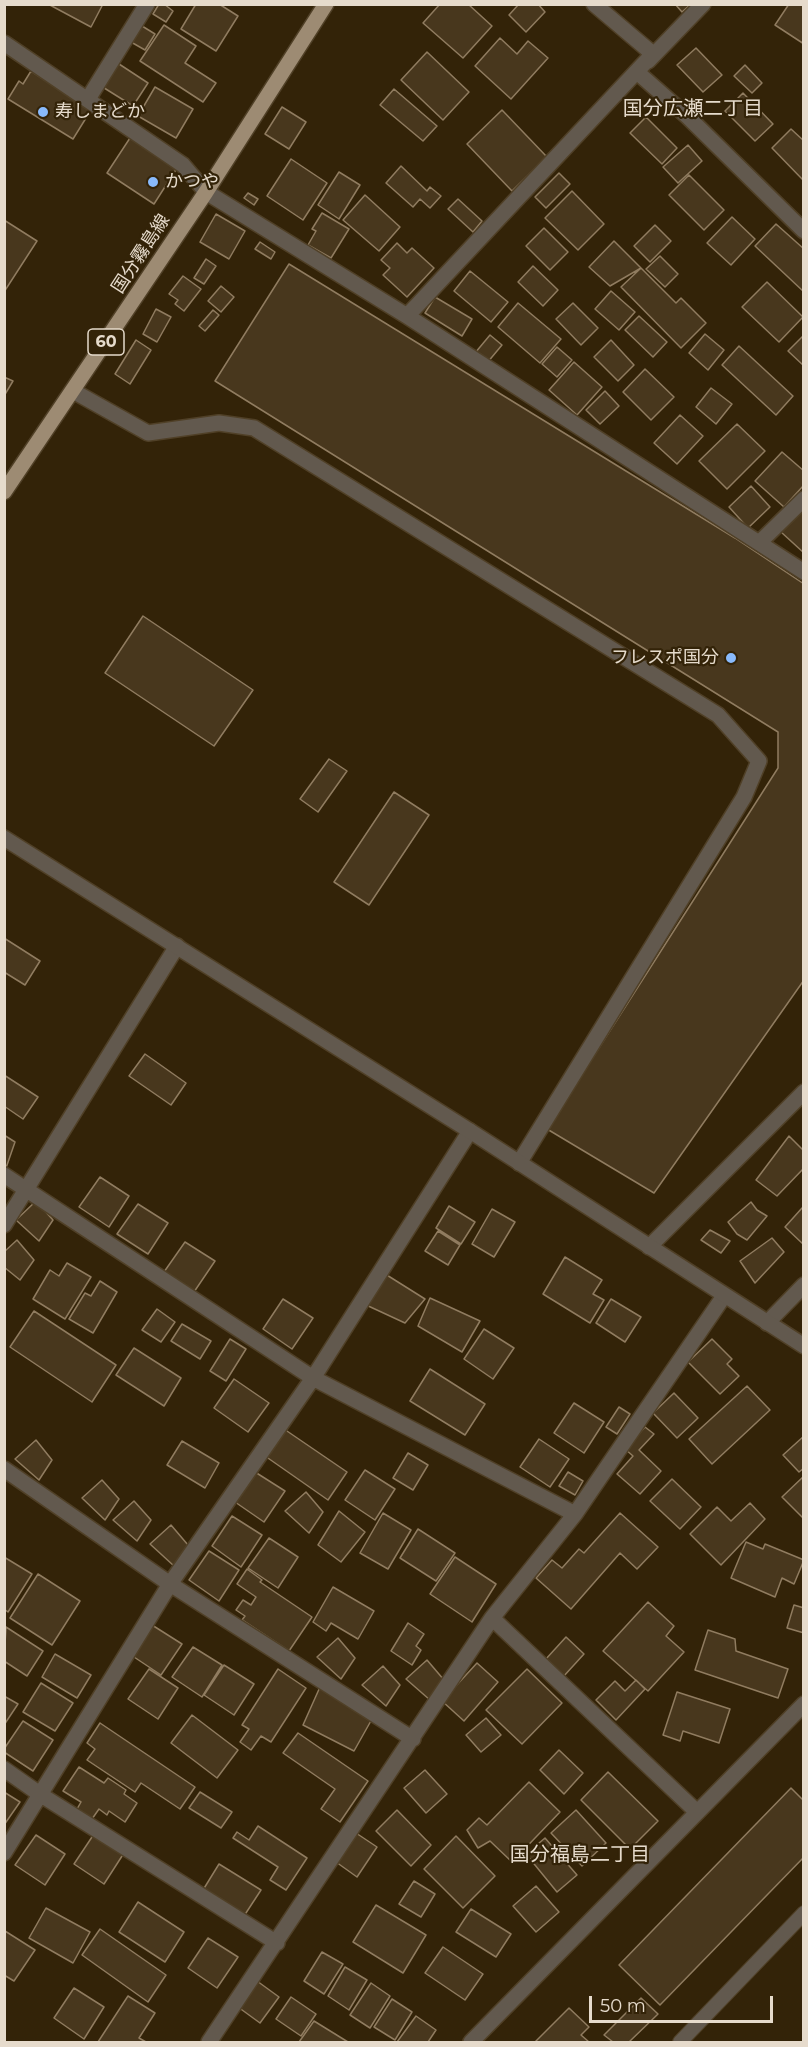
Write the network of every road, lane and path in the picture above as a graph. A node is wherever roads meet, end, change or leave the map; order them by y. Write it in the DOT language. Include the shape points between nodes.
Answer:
graph roads {
  1 [pos="147,4"];
  2 [pos="326,4"];
  3 [pos="594,4"];
  4 [pos="703,4"];
  5 [pos="4,43"];
  6 [pos="637,72"];
  7 [pos="88,99"];
  8 [pos="206,192"];
  9 [pos="804,231"];
  10 [pos="407,316"];
  11 [pos="73,391"];
  12 [pos="4,492"];
  13 [pos="804,499"];
  14 [pos="759,543"];
  15 [pos="804,572"];
  16 [pos="4,838"];
  17 [pos="177,946"];
  18 [pos="804,1092"];
  19 [pos="470,1131"];
  20 [pos="519,1163"];
  21 [pos="4,1176"];
  22 [pos="27,1190"];
  23 [pos="4,1225"];
  24 [pos="649,1247"];
  25 [pos="804,1285"];
  26 [pos="724,1296"];
  27 [pos="767,1323"];
  28 [pos="804,1346"];
  29 [pos="313,1378"];
  30 [pos="4,1469"];
  31 [pos="575,1514"];
  32 [pos="170,1584"];
  33 [pos="492,1618"];
  34 [pos="804,1704"];
  35 [pos="413,1738"];
  36 [pos="4,1769"];
  37 [pos="42,1795"];
  38 [pos="697,1812"];
  39 [pos="4,1852"];
  40 [pos="804,1913"];
  41 [pos="277,1943"];
  42 [pos="209,2043"];
  43 [pos="471,2043"];
  44 [pos="680,2043"];
  1 -- 7 [label="street"];
  2 -- 8 [label="main road, 国分霧島線 / 60"];
  3 -- 6 [label="street" via="653,54"];
  4 -- 6 [label="street"];
  5 -- 7 [label="street"];
  6 -- 9 [label="street"];
  6 -- 10 [label="street"];
  7 -- 8 [label="street" via="183,165"];
  8 -- 10 [label="street"];
  8 -- 11 [label="main road, 国分霧島線 / 60"];
  10 -- 14 [label="street"];
  11 -- 12 [label="main road, 国分霧島線 / 60"];
  11 -- 20 [label="street" via="148,433 219,423 254,428 718,715 759,761 744,797"];
  13 -- 14 [label="street"];
  14 -- 15 [label="street"];
  16 -- 17 [label="street"];
  17 -- 19 [label="street"];
  17 -- 22 [label="street"];
  18 -- 24 [label="street"];
  19 -- 20 [label="street"];
  19 -- 29 [label="street"];
  20 -- 24 [label="street"];
  21 -- 22 [label="street"];
  22 -- 23 [label="street"];
  22 -- 29 [label="street"];
  24 -- 26 [label="street"];
  25 -- 27 [label="street"];
  26 -- 27 [label="street"];
  26 -- 31 [label="street"];
  27 -- 28 [label="street"];
  29 -- 31 [label="street"];
  29 -- 32 [label="street"];
  30 -- 32 [label="street"];
  31 -- 33 [label="street"];
  32 -- 35 [label="street"];
  32 -- 37 [label="street"];
  33 -- 35 [label="street"];
  33 -- 38 [label="street"];
  34 -- 38 [label="street"];
  35 -- 41 [label="street"];
  36 -- 37 [label="street"];
  37 -- 39 [label="street"];
  37 -- 41 [label="street"];
  38 -- 43 [label="street"];
  40 -- 44 [label="lane"];
  41 -- 42 [label="street"];
}
